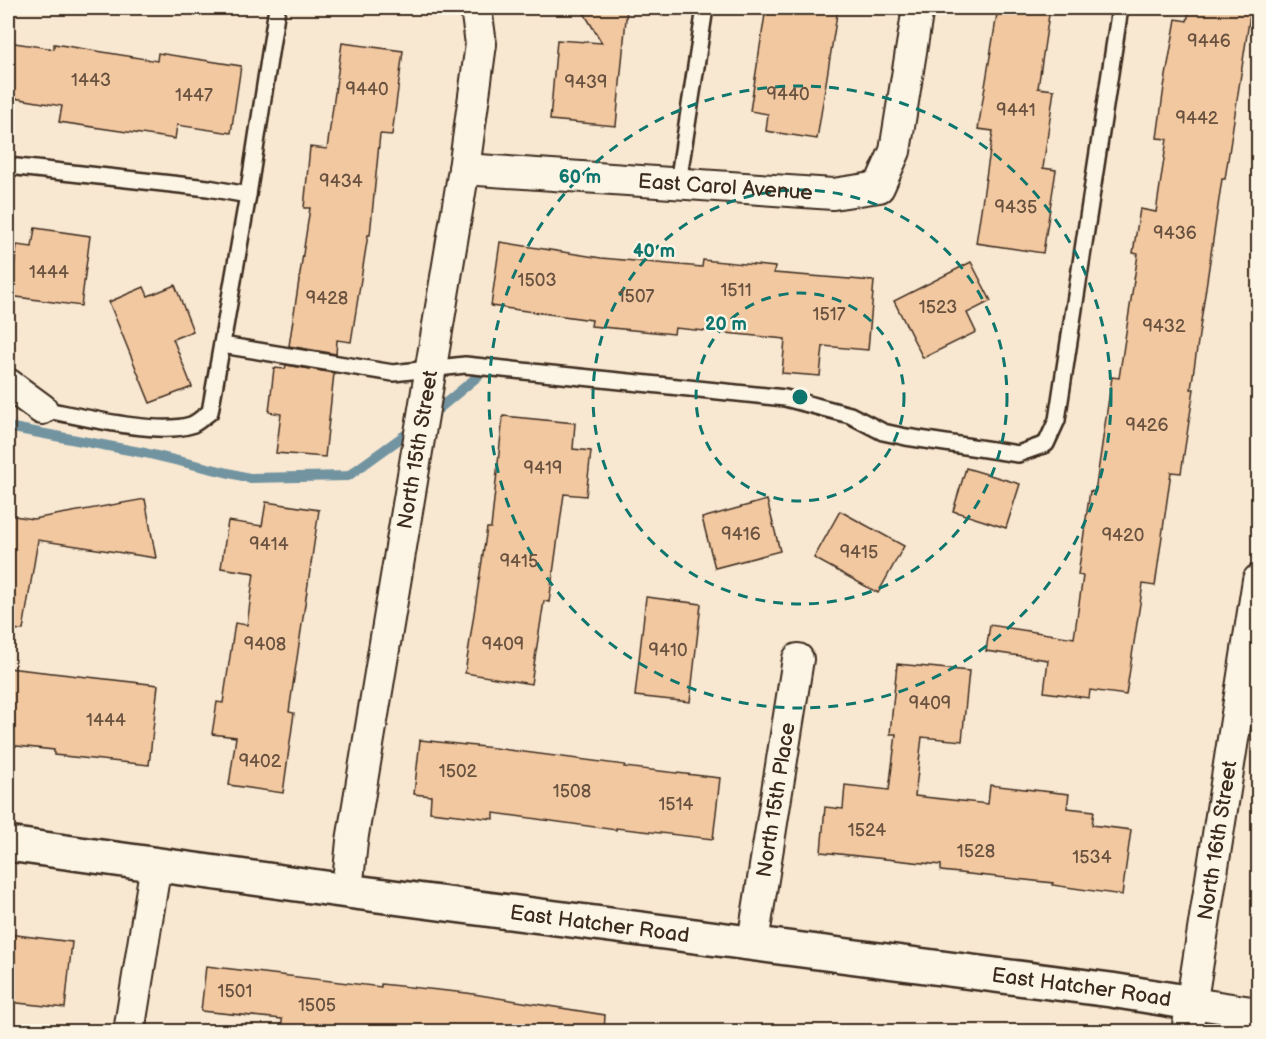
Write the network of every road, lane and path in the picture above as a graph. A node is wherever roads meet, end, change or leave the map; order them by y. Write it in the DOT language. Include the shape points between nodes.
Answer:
graph roads {
  1 [pos="277,8"];
  2 [pos="476,8"];
  3 [pos="705,8"];
  4 [pos="918,8"];
  5 [pos="1120,8"];
  6 [pos="8,166"];
  7 [pos="464,169"];
  8 [pos="678,183"];
  9 [pos="248,195"];
  10 [pos="222,345"];
  11 [pos="432,369"];
  12 [pos="8,384"];
  13 [pos="42,409"];
  14 [pos="1258,580"];
  15 [pos="798,658"];
  16 [pos="8,844"];
  17 [pos="156,864"];
  18 [pos="347,891"];
  19 [pos="753,942"];
  20 [pos="1258,1013"];
  21 [pos="1190,1017"];
  22 [pos="129,1032"];
  1 -- 9 [label="lane"];
  2 -- 7 [label="street, North 15th Street" via="481,44"];
  3 -- 8 [label="lane"];
  4 -- 8 [label="street, East Carol Avenue" via="895,151 879,187 832,194"];
  5 -- 11 [label="lane" via="1056,420 1046,444 1018,454 906,437 883,432 850,415 785,398 465,365"];
  6 -- 9 [label="lane"];
  7 -- 8 [label="street, East Carol Avenue"];
  7 -- 11 [label="street, North 15th Street"];
  9 -- 10 [label="lane"];
  10 -- 11 [label="lane" via="393,373"];
  10 -- 13 [label="lane" via="210,412 192,425 165,429"];
  11 -- 18 [label="street, North 15th Street" via="352,841"];
  12 -- 13 [label="street"];
  14 -- 21 [label="street, North 16th Street"];
  15 -- 19 [label="street, North 15th Place"];
  16 -- 17 [label="street, East Hatcher Road"];
  17 -- 18 [label="street, East Hatcher Road"];
  17 -- 22 [label="street"];
  18 -- 19 [label="street, East Hatcher Road"];
  19 -- 21 [label="street, East Hatcher Road" via="1099,988"];
  20 -- 21 [label="street"];
}
